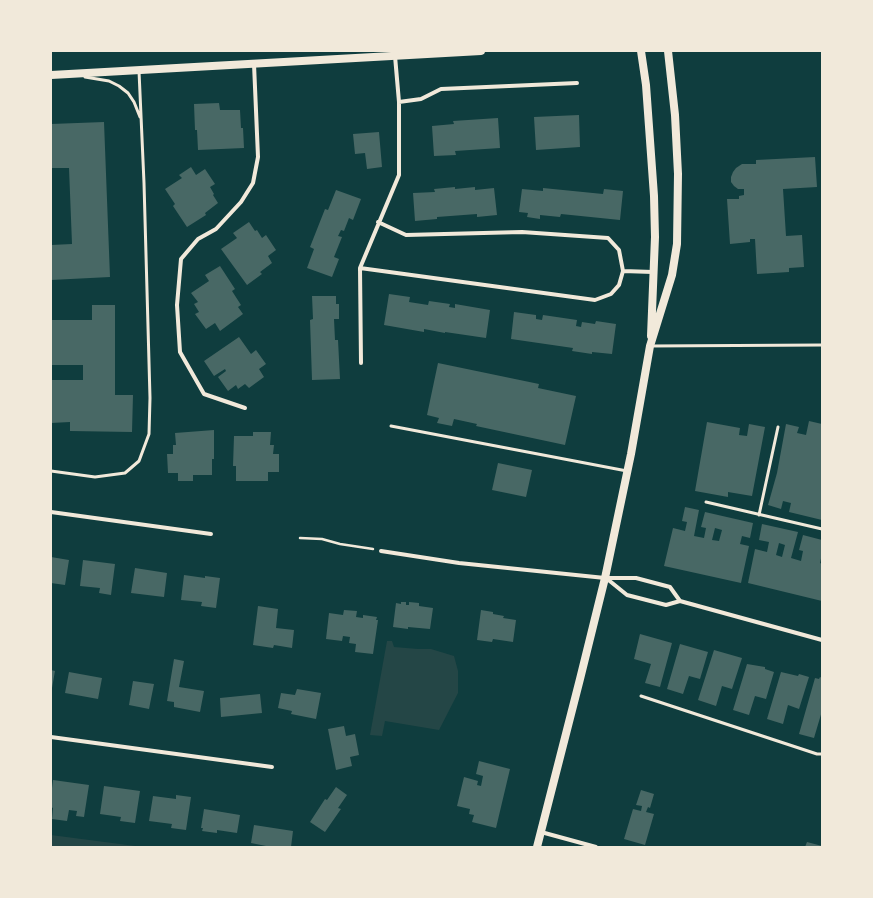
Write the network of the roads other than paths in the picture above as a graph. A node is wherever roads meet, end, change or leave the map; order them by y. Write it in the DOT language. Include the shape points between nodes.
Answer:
graph roads {
  1 [pos="480,51"];
  2 [pos="641,51"];
  3 [pos="668,51"];
  4 [pos="395,55"];
  5 [pos="254,64"];
  6 [pos="139,71"];
  7 [pos="51,75"];
  8 [pos="72,75"];
  9 [pos="576,83"];
  10 [pos="399,102"];
  11 [pos="142,123"];
  12 [pos="378,222"];
  13 [pos="360,268"];
  14 [pos="623,270"];
  15 [pos="653,272"];
  16 [pos="822,345"];
  17 [pos="650,346"];
  18 [pos="361,363"];
  19 [pos="245,408"];
  20 [pos="391,426"];
  21 [pos="778,427"];
  22 [pos="51,471"];
  23 [pos="628,471"];
  24 [pos="706,502"];
  25 [pos="51,512"];
  26 [pos="759,515"];
  27 [pos="822,529"];
  28 [pos="212,534"];
  29 [pos="381,551"];
  30 [pos="605,578"];
  31 [pos="680,601"];
  32 [pos="822,640"];
  33 [pos="641,696"];
  34 [pos="51,737"];
  35 [pos="822,754"];
  36 [pos="272,767"];
  37 [pos="541,832"];
  38 [pos="537,847"];
  39 [pos="596,847"];
  1 -- 4 [label="main road"];
  2 -- 15 [label="main road" via="654,196"];
  3 -- 17 [label="main road" via="678,167 677,244 672,275"];
  4 -- 5 [label="main road"];
  4 -- 10 [label="street"];
  5 -- 6 [label="main road"];
  5 -- 19 [label="street" via="258,157 253,183 241,202 216,229 198,239 181,259 177,305 180,352 204,394"];
  6 -- 8 [label="main road"];
  6 -- 11 [label="lane"];
  7 -- 8 [label="main road"];
  8 -- 11 [label="lane" via="109,81 119,86 134,102"];
  9 -- 10 [label="street" via="441,89 421,99"];
  10 -- 12 [label="street" via="399,175"];
  11 -- 22 [label="lane" via="149,434 138,461 125,474 95,477"];
  12 -- 13 [label="street"];
  12 -- 14 [label="street" via="406,235 522,232 608,238 619,250"];
  13 -- 14 [label="street" via="594,300 611,294 619,285"];
  13 -- 18 [label="street"];
  14 -- 15 [label="street"];
  15 -- 17 [label="main road"];
  16 -- 17 [label="lane"];
  17 -- 23 [label="main road"];
  20 -- 23 [label="lane"];
  21 -- 26 [label="lane"];
  23 -- 30 [label="main road"];
  24 -- 26 [label="lane"];
  25 -- 28 [label="street"];
  26 -- 27 [label="lane"];
  29 -- 30 [label="street" via="459,563"];
  30 -- 31 [label="street" via="627,596 666,605"];
  30 -- 31 [label="street" via="636,578 670,587"];
  30 -- 37 [label="main road"];
  31 -- 32 [label="street"];
  33 -- 35 [label="lane"];
  34 -- 36 [label="street"];
  37 -- 38 [label="main road"];
  37 -- 39 [label="street"];
}
